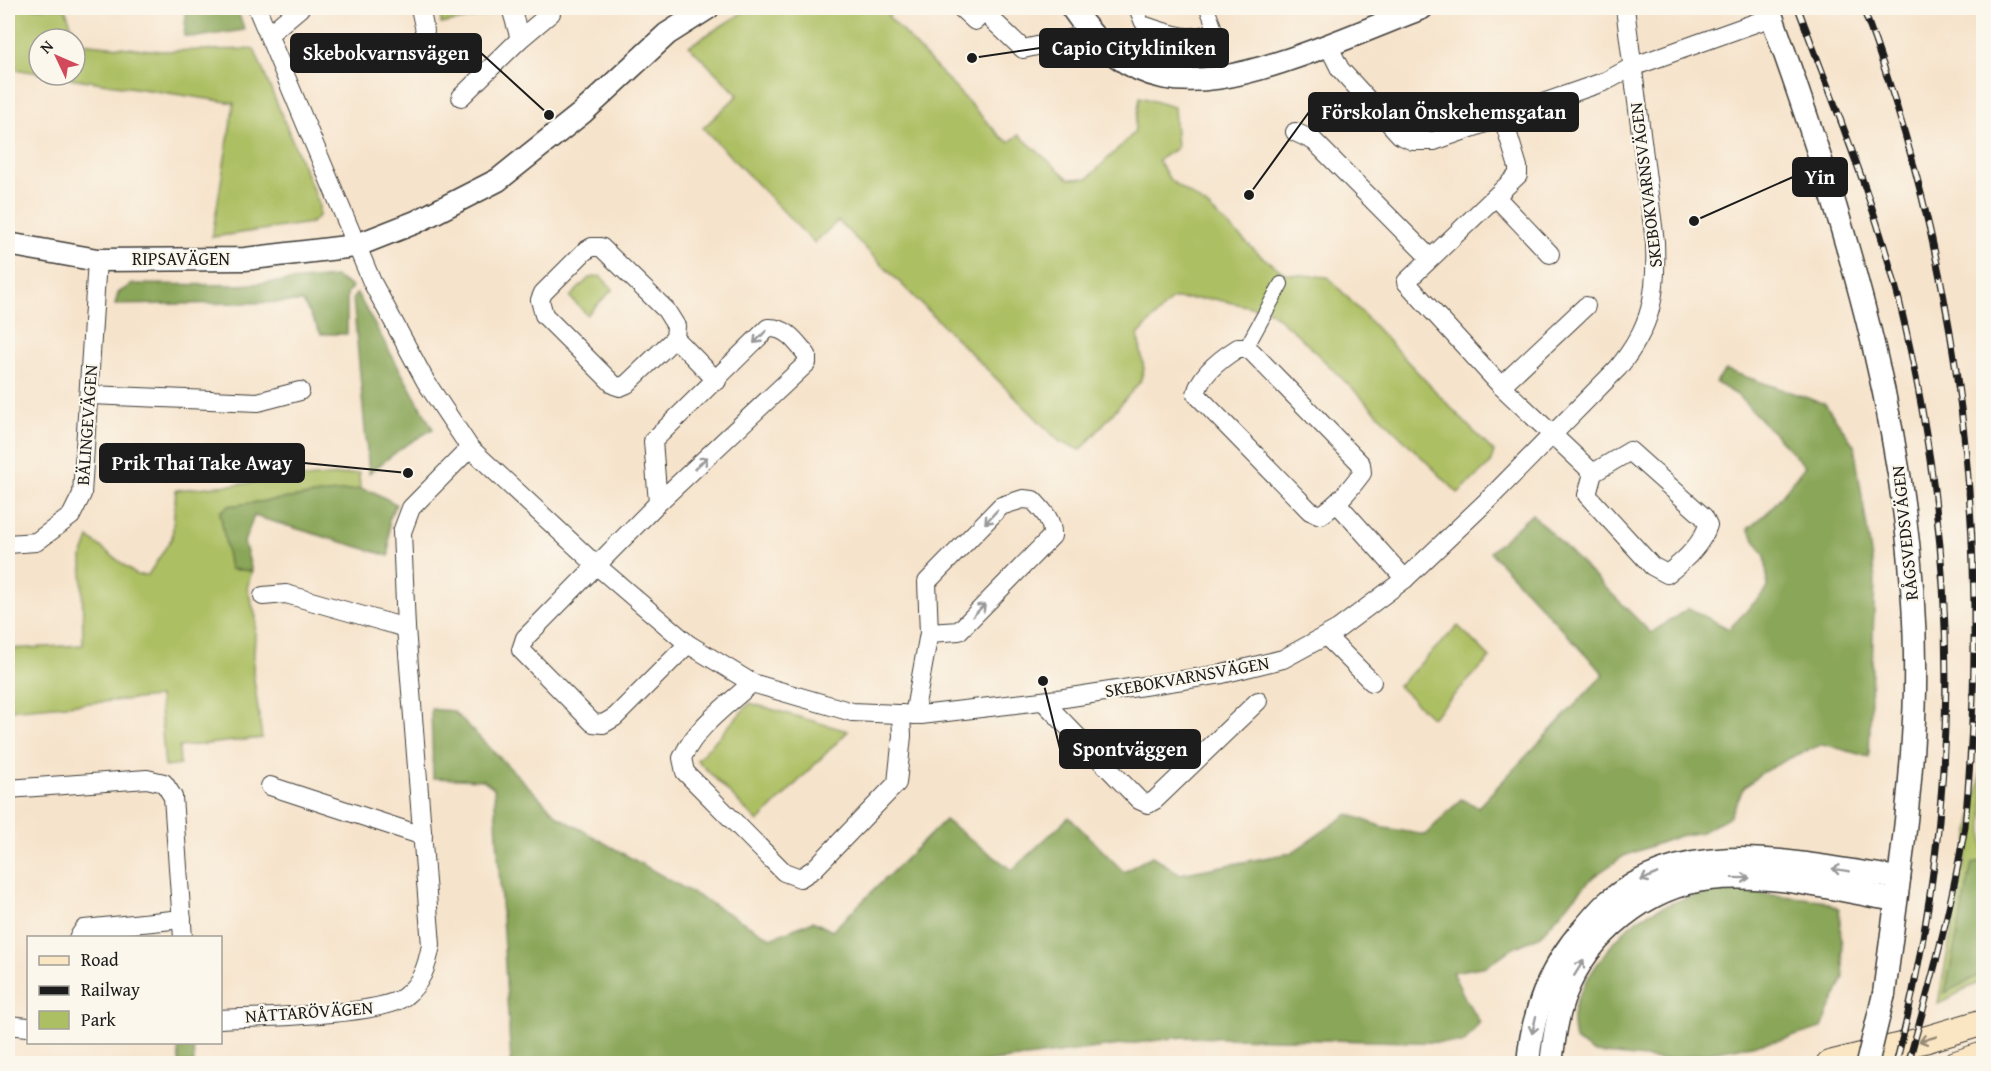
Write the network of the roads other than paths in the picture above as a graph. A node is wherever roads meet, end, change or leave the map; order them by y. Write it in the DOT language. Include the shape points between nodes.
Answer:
graph roads {
  1 [pos="257,8"];
  2 [pos="300,8"];
  3 [pos="420,8"];
  4 [pos="511,8"];
  5 [pos="551,8"];
  6 [pos="708,8"];
  7 [pos="961,8"];
  8 [pos="1072,8"];
  9 [pos="1136,8"];
  10 [pos="1207,8"];
  11 [pos="1422,8"];
  12 [pos="1624,8"];
  13 [pos="1771,12"];
  14 [pos="269,34"];
  15 [pos="1092,34"];
  16 [pos="520,39"];
  17 [pos="1328,45"];
  18 [pos="415,51"];
  19 [pos="1632,67"];
  20 [pos="461,97"];
  21 [pos="1503,118"];
  22 [pos="1294,132"];
  23 [pos="1497,197"];
  24 [pos="8,244"];
  25 [pos="355,246"];
  26 [pos="1551,254"];
  27 [pos="1430,258"];
  28 [pos="98,260"];
  29 [pos="1281,284"];
  30 [pos="1586,306"];
  31 [pos="675,338"];
  32 [pos="1246,348"];
  33 [pos="717,381"];
  34 [pos="1501,386"];
  35 [pos="300,391"];
  36 [pos="90,395"];
  37 [pos="1552,435"];
  38 [pos="470,448"];
  39 [pos="1593,473"];
  40 [pos="658,503"];
  41 [pos="1337,503"];
  42 [pos="8,544"];
  43 [pos="596,565"];
  44 [pos="1405,579"];
  45 [pos="263,596"];
  46 [pos="406,628"];
  47 [pos="929,633"];
  48 [pos="1326,636"];
  49 [pos="688,644"];
  50 [pos="1372,682"];
  51 [pos="752,683"];
  52 [pos="1043,701"];
  53 [pos="1258,701"];
  54 [pos="908,715"];
  55 [pos="270,786"];
  56 [pos="8,789"];
  57 [pos="423,836"];
  58 [pos="1897,889"];
  59 [pos="182,919"];
  60 [pos="80,936"];
  61 [pos="183,936"];
  62 [pos="222,1019"];
  63 [pos="1983,1022"];
  64 [pos="8,1025"];
  65 [pos="27,1027"];
  66 [pos="1983,1055"];
  67 [pos="1528,1064"];
  68 [pos="1551,1064"];
  69 [pos="1829,1064"];
  70 [pos="1868,1064"];
  71 [pos="1956,1064"];
  1 -- 14 [label="street, SKEBOKVARNSVÄGEN"];
  2 -- 14 [label="street"];
  3 -- 18 [label="street" via="425,31"];
  4 -- 16 [label="street"];
  5 -- 16 [label="street" via="551,13"];
  6 -- 25 [label="street, RIPSAVÄGEN" via="667,34 582,113 498,180 416,222"];
  7 -- 15 [label="street" via="975,21 984,12 1023,49"];
  8 -- 15 [label="street"];
  9 -- 10 [label="street" via="1142,23 1201,36 1215,29"];
  11 -- 17 [label="street"];
  12 -- 19 [label="street, SKEBOKVARNSVÄGEN"];
  13 -- 19 [label="street"];
  13 -- 58 [label="street, RÅGSVEDSVÄGEN" via="1857,278 1877,352 1904,503 1913,595 1915,688 1913,744"];
  14 -- 25 [label="street, SKEBOKVARNSVÄGEN"];
  15 -- 17 [label="street" via="1128,64 1176,80 1204,81 1247,73"];
  16 -- 20 [label="street"];
  17 -- 21 [label="street" via="1340,69 1400,135 1413,141 1434,141"];
  19 -- 21 [label="street" via="1606,81"];
  19 -- 37 [label="street, SKEBOKVARNSVÄGEN" via="1655,242 1651,313 1618,368"];
  21 -- 23 [label="street" via="1518,175"];
  22 -- 27 [label="street" via="1314,141"];
  23 -- 26 [label="street"];
  23 -- 27 [label="street"];
  24 -- 28 [label="street, RIPSAVÄGEN"];
  25 -- 28 [label="street, RIPSAVÄGEN" via="245,259"];
  25 -- 38 [label="street, SKEBOKVARNSVÄGEN" via="426,382"];
  27 -- 34 [label="street" via="1406,282"];
  28 -- 36 [label="street, BÄLINGEVÄGEN"];
  29 -- 32 [label="street"];
  30 -- 34 [label="street"];
  31 -- 31 [label="street" via="676,326 666,310 601,247 585,250 540,300 544,315 620,387"];
  31 -- 33 [label="street"];
  32 -- 41 [label="street" via="1361,464 1362,473"];
  32 -- 41 [label="street" via="1238,348 1222,358 1197,386 1196,394 1311,511 1321,515"];
  33 -- 40 [label="street" via="653,441"];
  40 -- 33 [label="street, one-way" via="807,363 807,355 778,327 768,328"];
  34 -- 37 [label="street"];
  35 -- 36 [label="street" via="258,402"];
  36 -- 42 [label="street, BÄLINGEVÄGEN" via="82,494 71,516 36,542"];
  37 -- 39 [label="street"];
  37 -- 44 [label="street, SKEBOKVARNSVÄGEN"];
  38 -- 43 [label="street, SKEBOKVARNSVÄGEN"];
  38 -- 46 [label="street, NÅTTARÖVÄGEN" via="411,508 402,532"];
  39 -- 39 [label="street" via="1587,495 1661,572 1667,574 1680,565 1705,534 1708,525 1704,517 1630,451"];
  40 -- 43 [label="street"];
  41 -- 44 [label="street"];
  43 -- 49 [label="street, SKEBOKVARNSVÄGEN"];
  43 -- 49 [label="street" via="525,638 521,650 593,723 603,724 615,717"];
  44 -- 48 [label="street, SKEBOKVARNSVÄGEN"];
  45 -- 46 [label="street" via="286,594"];
  46 -- 57 [label="street, NÅTTARÖVÄGEN"];
  47 -- 47 [label="street, one-way" via="958,631 1052,536 1048,516 1033,500 1023,498 1001,506 927,582"];
  47 -- 54 [label="street"];
  48 -- 50 [label="street"];
  48 -- 52 [label="street, SKEBOKVARNSVÄGEN" via="1283,659 1222,674"];
  49 -- 51 [label="street, SKEBOKVARNSVÄGEN"];
  51 -- 54 [label="street, SKEBOKVARNSVÄGEN" via="852,712"];
  51 -- 54 [label="street" via="690,741 682,758 685,772 784,872 800,878 814,869 897,783"];
  52 -- 53 [label="street, SKEBOKVARNSVÄGEN" via="1138,800 1148,804"];
  52 -- 54 [label="street, SKEBOKVARNSVÄGEN"];
  55 -- 57 [label="street"];
  56 -- 59 [label="street" via="147,779 164,783 173,796"];
  57 -- 62 [label="street, NÅTTARÖVÄGEN" via="431,945 426,970 416,987 396,1001 372,1009"];
  58 -- 67 [label="street, one-way" via="1762,858 1697,861 1648,876 1609,901 1571,943 1545,988 1533,1024"];
  68 -- 58 [label="street, one-way" via="1560,1010 1585,957 1615,924 1655,896 1709,879 1748,878"];
  58 -- 70 [label="street, RÅGSVEDSVÄGEN, bridge" via="1884,994"];
  59 -- 60 [label="street" via="84,930"];
  59 -- 61 [label="street"];
  63 -- 69 [label="main road, one-way"];
  64 -- 65 [label="street"];
  66 -- 71 [label="main road"];
}
